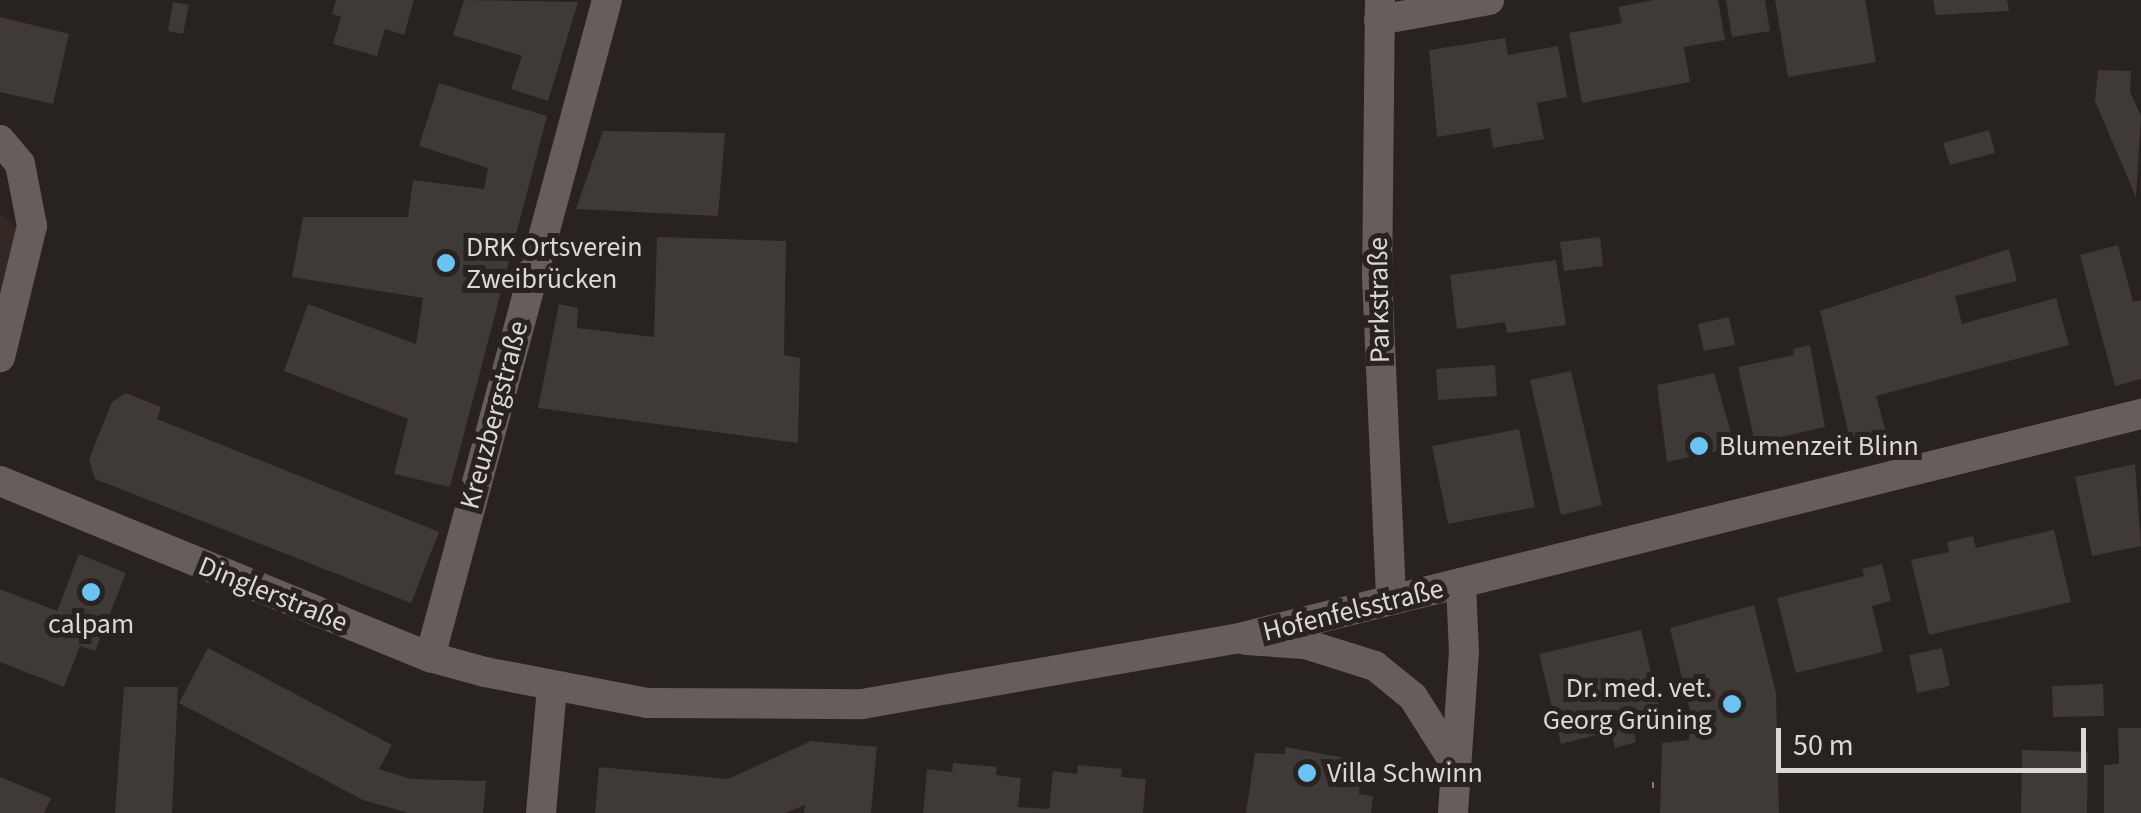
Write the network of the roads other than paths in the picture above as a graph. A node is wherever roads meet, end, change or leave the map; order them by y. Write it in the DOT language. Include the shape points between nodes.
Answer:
graph roads {
  1 [pos="607,0"];
  2 [pos="1489,0"];
  3 [pos="1379,10"];
  4 [pos="0,140"];
  5 [pos="0,357"];
  6 [pos="2141,414"];
  7 [pos="0,481"];
  8 [pos="1461,583"];
  9 [pos="1391,599"];
  10 [pos="1236,639"];
  11 [pos="430,657"];
  12 [pos="552,688"];
  13 [pos="1456,765"];
  14 [pos="541,813"];
  15 [pos="1453,813"];
  1 -- 11 [label="street, Kreuzbergstraße"];
  2 -- 3 [label="street"];
  3 -- 9 [label="street, Parkstraße" via="1377,276"];
  4 -- 5 [label="street" via="20,164 32,226"];
  6 -- 8 [label="street, Hofenfelsstraße"];
  7 -- 11 [label="street, Dinglerstraße"];
  8 -- 9 [label="street, Hofenfelsstraße"];
  8 -- 13 [label="street"];
  9 -- 10 [label="street, Hofenfelsstraße"];
  10 -- 12 [label="street, Hofenfelsstraße" via="862,704 646,702"];
  10 -- 13 [label="street" via="1305,644 1375,666 1413,697"];
  11 -- 12 [label="street, Dinglerstraße"];
  12 -- 14 [label="street"];
  13 -- 15 [label="street"];
}
